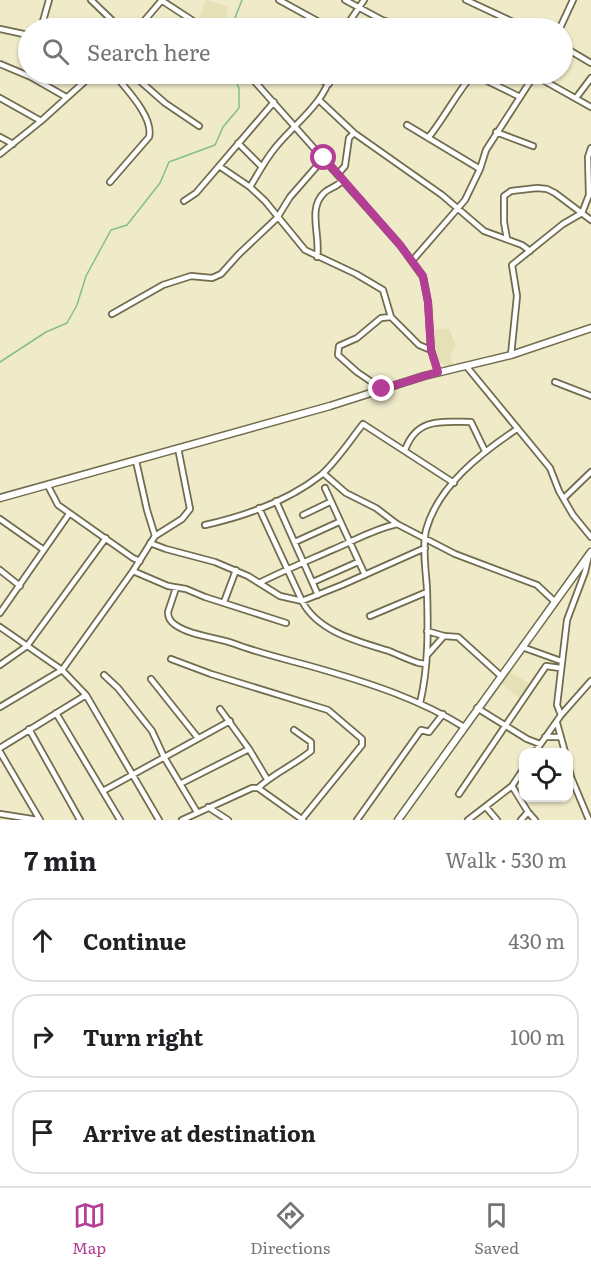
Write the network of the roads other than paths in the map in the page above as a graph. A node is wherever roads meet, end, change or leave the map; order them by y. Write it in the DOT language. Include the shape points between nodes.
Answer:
graph roads {
  1 [pos="49,0"];
  2 [pos="90,0"];
  3 [pos="161,0"];
  4 [pos="279,0"];
  5 [pos="345,0"];
  6 [pos="364,0"];
  7 [pos="466,0"];
  8 [pos="573,0"];
  9 [pos="358,8"];
  10 [pos="44,18"];
  11 [pos="109,18"];
  12 [pos="146,18"];
  13 [pos="189,18"];
  14 [pos="312,18"];
  15 [pos="352,18"];
  16 [pos="382,18"];
  17 [pos="503,18"];
  18 [pos="565,18"];
  19 [pos="0,29"];
  20 [pos="18,33"];
  21 [pos="573,52"];
  22 [pos="591,63"];
  23 [pos="0,64"];
  24 [pos="18,72"];
  25 [pos="591,78"];
  26 [pos="43,84"];
  27 [pos="81,84"];
  28 [pos="122,84"];
  29 [pos="143,84"];
  30 [pos="257,84"];
  31 [pos="329,84"];
  32 [pos="464,84"];
  33 [pos="495,84"];
  34 [pos="528,84"];
  35 [pos="552,84"];
  36 [pos="66,97"];
  37 [pos="520,97"];
  38 [pos="0,98"];
  39 [pos="576,98"];
  40 [pos="319,100"];
  41 [pos="274,102"];
  42 [pos="591,106"];
  43 [pos="41,121"];
  44 [pos="407,125"];
  45 [pos="199,126"];
  46 [pos="295,126"];
  47 [pos="496,132"];
  48 [pos="354,133"];
  49 [pos="0,137"];
  50 [pos="428,138"];
  51 [pos="238,143"];
  52 [pos="13,144"];
  53 [pos="533,146"];
  54 [pos="591,148"];
  55 [pos="0,154"];
  56 [pos="324,158"];
  57 [pos="219,166"];
  58 [pos="262,167"];
  59 [pos="480,169"];
  60 [pos="338,174"];
  61 [pos="343,180"];
  62 [pos="110,182"];
  63 [pos="250,187"];
  64 [pos="184,201"];
  65 [pos="458,209"];
  66 [pos="582,213"];
  67 [pos="277,218"];
  68 [pos="591,220"];
  69 [pos="507,239"];
  70 [pos="530,251"];
  71 [pos="317,257"];
  72 [pos="412,261"];
  73 [pos="112,314"];
  74 [pos="391,316"];
  75 [pos="591,328"];
  76 [pos="431,350"];
  77 [pos="511,355"];
  78 [pos="467,367"];
  79 [pos="438,372"];
  80 [pos="555,382"];
  81 [pos="382,389"];
  82 [pos="591,396"];
  83 [pos="517,429"];
  84 [pos="178,448"];
  85 [pos="405,450"];
  86 [pos="485,451"];
  87 [pos="136,461"];
  88 [pos="591,472"];
  89 [pos="323,473"];
  90 [pos="454,483"];
  91 [pos="48,486"];
  92 [pos="324,488"];
  93 [pos="0,498"];
  94 [pos="564,498"];
  95 [pos="276,501"];
  96 [pos="330,502"];
  97 [pos="259,508"];
  98 [pos="69,514"];
  99 [pos="303,515"];
  100 [pos="0,519"];
  101 [pos="339,522"];
  102 [pos="397,524"];
  103 [pos="205,525"];
  104 [pos="155,536"];
  105 [pos="591,537"];
  106 [pos="106,538"];
  107 [pos="426,539"];
  108 [pos="295,542"];
  109 [pos="150,543"];
  110 [pos="349,543"];
  111 [pos="425,549"];
  112 [pos="44,550"];
  113 [pos="589,554"];
  114 [pos="140,561"];
  115 [pos="304,561"];
  116 [pos="358,562"];
  117 [pos="288,568"];
  118 [pos="0,570"];
  119 [pos="236,570"];
  120 [pos="133,571"];
  121 [pos="365,575"];
  122 [pos="313,582"];
  123 [pos="259,583"];
  124 [pos="20,586"];
  125 [pos="176,588"];
  126 [pos="427,592"];
  127 [pos="318,595"];
  128 [pos="302,601"];
  129 [pos="555,601"];
  130 [pos="224,602"];
  131 [pos="0,613"];
  132 [pos="370,616"];
  133 [pos="286,623"];
  134 [pos="0,627"];
  135 [pos="427,631"];
  136 [pos="444,636"];
  137 [pos="27,646"];
  138 [pos="522,646"];
  139 [pos="428,655"];
  140 [pos="171,659"];
  141 [pos="561,661"];
  142 [pos="426,664"];
  143 [pos="0,665"];
  144 [pos="560,668"];
  145 [pos="62,670"];
  146 [pos="104,675"];
  147 [pos="501,676"];
  148 [pos="151,679"];
  149 [pos="590,684"];
  150 [pos="86,695"];
  151 [pos="420,703"];
  152 [pos="0,707"];
  153 [pos="477,708"];
  154 [pos="220,709"];
  155 [pos="56,713"];
  156 [pos="443,714"];
  157 [pos="561,715"];
  158 [pos="230,721"];
  159 [pos="557,723"];
  160 [pos="464,727"];
  161 [pos="506,727"];
  162 [pos="29,729"];
  163 [pos="294,730"];
  164 [pos="545,737"];
  165 [pos="561,737"];
  166 [pos="198,738"];
  167 [pos="540,744"];
  168 [pos="538,748"];
  169 [pos="564,748"];
  170 [pos="249,749"];
  171 [pos="0,750"];
  172 [pos="164,757"];
  173 [pos="134,775"];
  174 [pos="519,776"];
  175 [pos="267,779"];
  176 [pos="573,782"];
  177 [pos="180,784"];
  178 [pos="512,786"];
  179 [pos="258,788"];
  180 [pos="103,791"];
  181 [pos="459,794"];
  182 [pos="208,807"];
  183 [pos="486,807"];
  184 [pos="197,812"];
  185 [pos="528,812"];
  186 [pos="0,814"];
  187 [pos="39,820"];
  188 [pos="80,820"];
  189 [pos="120,820"];
  190 [pos="159,820"];
  191 [pos="182,820"];
  192 [pos="228,820"];
  193 [pos="303,820"];
  194 [pos="357,820"];
  195 [pos="398,820"];
  196 [pos="468,820"];
  197 [pos="497,820"];
  198 [pos="521,820"];
  199 [pos="535,820"];
  200 [pos="589,820"];
  1 -- 10 [label="street"];
  2 -- 11 [label="street"];
  3 -- 12 [label="street"];
  3 -- 13 [label="street"];
  4 -- 14 [label="street"];
  5 -- 9 [label="street"];
  6 -- 9 [label="street"];
  7 -- 17 [label="street"];
  8 -- 18 [label="street"];
  9 -- 15 [label="street"];
  9 -- 16 [label="street"];
  19 -- 20 [label="street"];
  21 -- 22 [label="street"];
  23 -- 24 [label="street"];
  25 -- 39 [label="street"];
  26 -- 36 [label="street"];
  27 -- 36 [label="street"];
  28 -- 62 [label="street" via="145,115 150,130"];
  29 -- 45 [label="street"];
  30 -- 41 [label="street"];
  31 -- 40 [label="street"];
  32 -- 50 [label="street"];
  33 -- 37 [label="street"];
  34 -- 37 [label="street"];
  35 -- 39 [label="street"];
  36 -- 43 [label="street"];
  37 -- 47 [label="street"];
  38 -- 43 [label="street"];
  39 -- 42 [label="street"];
  40 -- 46 [label="street"];
  40 -- 48 [label="street"];
  41 -- 46 [label="street"];
  41 -- 51 [label="street"];
  43 -- 52 [label="street"];
  44 -- 50 [label="street"];
  46 -- 56 [label="street"];
  46 -- 58 [label="street"];
  47 -- 53 [label="street"];
  47 -- 59 [label="street"];
  48 -- 60 [label="street" via="349,138 345,166"];
  48 -- 65 [label="street"];
  49 -- 52 [label="street"];
  50 -- 59 [label="street"];
  51 -- 57 [label="street"];
  51 -- 58 [label="street"];
  52 -- 55 [label="street"];
  54 -- 66 [label="street" via="589,195"];
  56 -- 60 [label="street"];
  56 -- 67 [label="street"];
  57 -- 63 [label="street"];
  57 -- 64 [label="street"];
  58 -- 63 [label="street"];
  59 -- 65 [label="street"];
  60 -- 61 [label="street"];
  61 -- 71 [label="street" via="338,187 322,194 318,202 314,216"];
  61 -- 72 [label="street"];
  63 -- 67 [label="street"];
  65 -- 69 [label="street" via="484,231"];
  65 -- 72 [label="street"];
  66 -- 68 [label="street"];
  66 -- 69 [label="street" via="547,189 512,190 504,196"];
  66 -- 70 [label="street"];
  67 -- 71 [label="street" via="305,250"];
  67 -- 73 [label="street" via="221,274 212,278 191,276 163,285"];
  69 -- 70 [label="street"];
  70 -- 77 [label="street" via="512,265 517,296"];
  71 -- 74 [label="street" via="383,290"];
  72 -- 76 [label="street" via="426,287"];
  74 -- 76 [label="street" via="419,345"];
  74 -- 81 [label="street" via="381,318 357,338 339,346 338,355"];
  75 -- 77 [label="street"];
  76 -- 79 [label="street"];
  77 -- 78 [label="street"];
  78 -- 79 [label="street"];
  78 -- 83 [label="street"];
  79 -- 81 [label="street"];
  80 -- 82 [label="street"];
  81 -- 84 [label="street"];
  83 -- 86 [label="street"];
  83 -- 94 [label="street" via="550,468"];
  84 -- 87 [label="street"];
  84 -- 104 [label="street" via="190,509 182,519"];
  85 -- 86 [label="street" via="414,432 423,425 471,422"];
  85 -- 89 [label="street" via="363,424"];
  85 -- 90 [label="street"];
  86 -- 90 [label="street"];
  87 -- 91 [label="street"];
  87 -- 104 [label="street"];
  88 -- 94 [label="street"];
  89 -- 95 [label="street"];
  89 -- 102 [label="street" via="346,493"];
  90 -- 107 [label="street" via="441,500"];
  91 -- 93 [label="street"];
  91 -- 98 [label="street" via="57,505"];
  92 -- 96 [label="street"];
  94 -- 105 [label="street"];
  95 -- 97 [label="street"];
  95 -- 108 [label="street"];
  96 -- 99 [label="street"];
  96 -- 101 [label="street"];
  97 -- 103 [label="street"];
  97 -- 117 [label="street"];
  98 -- 106 [label="street"];
  98 -- 112 [label="street"];
  100 -- 112 [label="street"];
  101 -- 108 [label="street"];
  101 -- 110 [label="street"];
  102 -- 107 [label="street"];
  102 -- 110 [label="street" via="373,530"];
  104 -- 109 [label="street"];
  106 -- 114 [label="street"];
  106 -- 137 [label="street"];
  107 -- 111 [label="street"];
  107 -- 129 [label="street" via="537,585"];
  108 -- 115 [label="street"];
  109 -- 114 [label="street"];
  109 -- 119 [label="street"];
  110 -- 115 [label="street"];
  110 -- 116 [label="street"];
  111 -- 121 [label="street"];
  111 -- 126 [label="street"];
  112 -- 124 [label="street"];
  113 -- 129 [label="street"];
  113 -- 141 [label="street" via="567,620"];
  114 -- 120 [label="street"];
  115 -- 117 [label="street"];
  115 -- 122 [label="street"];
  116 -- 121 [label="street"];
  116 -- 122 [label="street"];
  117 -- 123 [label="street"];
  117 -- 128 [label="street"];
  118 -- 124 [label="street"];
  119 -- 123 [label="street"];
  119 -- 130 [label="street"];
  120 -- 125 [label="street"];
  120 -- 145 [label="street"];
  121 -- 127 [label="street"];
  122 -- 127 [label="street"];
  123 -- 128 [label="street" via="280,596"];
  124 -- 131 [label="street"];
  125 -- 130 [label="street"];
  125 -- 151 [label="street" via="168,616 182,628"];
  126 -- 132 [label="street"];
  126 -- 135 [label="street"];
  127 -- 128 [label="street"];
  128 -- 142 [label="street" via="314,619 351,639"];
  129 -- 138 [label="street"];
  130 -- 133 [label="street"];
  134 -- 137 [label="street"];
  135 -- 136 [label="street"];
  135 -- 139 [label="street"];
  136 -- 139 [label="street"];
  136 -- 147 [label="street" via="458,637"];
  137 -- 143 [label="street"];
  137 -- 145 [label="street"];
  138 -- 141 [label="street"];
  138 -- 147 [label="street"];
  139 -- 142 [label="street"];
  140 -- 193 [label="street" via="328,710 362,739 362,745"];
  141 -- 144 [label="street"];
  142 -- 151 [label="street"];
  144 -- 157 [label="street" via="557,705"];
  144 -- 161 [label="street" via="546,666"];
  145 -- 150 [label="street"];
  145 -- 152 [label="street"];
  146 -- 172 [label="street" via="152,731"];
  147 -- 153 [label="street"];
  148 -- 166 [label="street"];
  149 -- 157 [label="street"];
  150 -- 155 [label="street"];
  150 -- 173 [label="street"];
  151 -- 156 [label="street"];
  153 -- 160 [label="street"];
  153 -- 161 [label="street"];
  154 -- 158 [label="street"];
  155 -- 162 [label="street"];
  155 -- 180 [label="street"];
  156 -- 160 [label="street"];
  156 -- 194 [label="street" via="429,732 421,730"];
  157 -- 159 [label="street"];
  158 -- 166 [label="street"];
  158 -- 170 [label="street"];
  159 -- 164 [label="street"];
  159 -- 165 [label="street"];
  160 -- 195 [label="street"];
  161 -- 167 [label="street"];
  161 -- 181 [label="street"];
  162 -- 171 [label="street"];
  162 -- 188 [label="street"];
  163 -- 175 [label="street" via="311,742 311,751"];
  164 -- 165 [label="street"];
  164 -- 167 [label="street"];
  165 -- 169 [label="street"];
  166 -- 172 [label="street"];
  167 -- 168 [label="street"];
  170 -- 175 [label="street"];
  170 -- 177 [label="street"];
  171 -- 187 [label="street"];
  172 -- 173 [label="street"];
  172 -- 177 [label="street"];
  173 -- 180 [label="street"];
  173 -- 190 [label="street"];
  174 -- 178 [label="street"];
  175 -- 179 [label="street"];
  176 -- 200 [label="street"];
  177 -- 184 [label="street"];
  178 -- 183 [label="street"];
  178 -- 185 [label="street"];
  179 -- 182 [label="street"];
  179 -- 193 [label="street"];
  180 -- 189 [label="street"];
  182 -- 184 [label="street"];
  182 -- 192 [label="street"];
  183 -- 196 [label="street"];
  183 -- 197 [label="street"];
  184 -- 191 [label="street"];
  185 -- 198 [label="street"];
  185 -- 199 [label="street"];
  186 -- 187 [label="street"];
}
